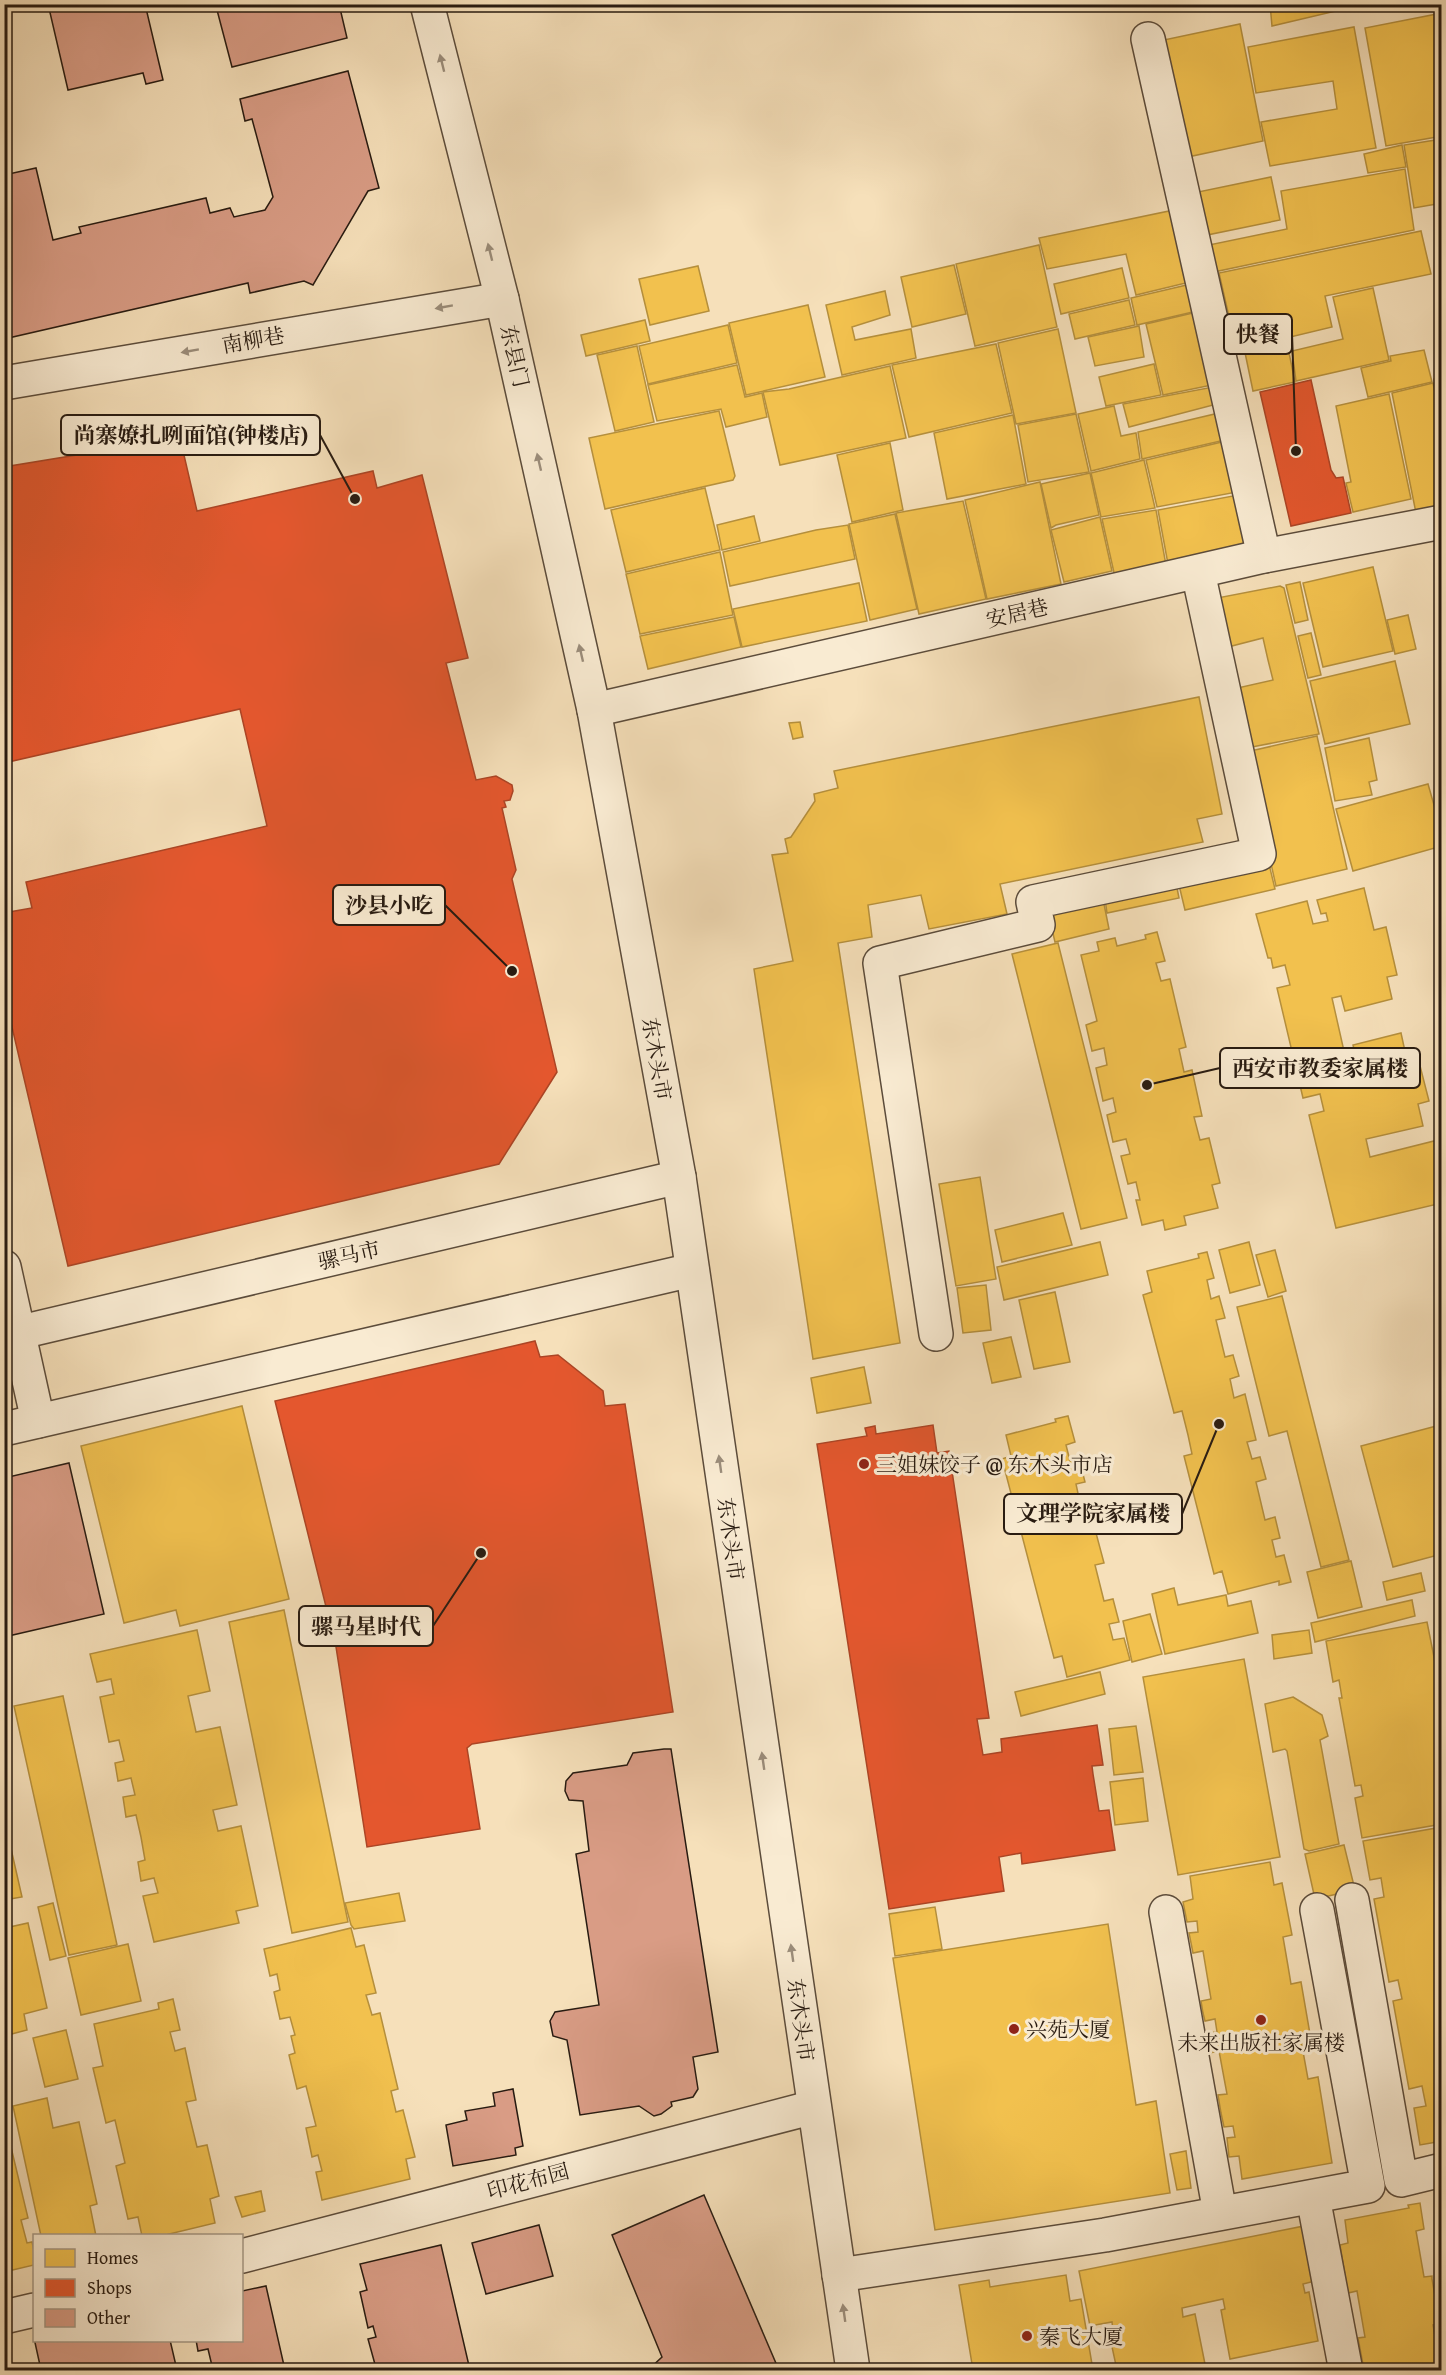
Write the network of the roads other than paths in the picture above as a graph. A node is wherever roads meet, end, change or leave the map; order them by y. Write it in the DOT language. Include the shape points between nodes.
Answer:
graph roads {
  1 [pos="428,4"];
  2 [pos="1148,39"];
  3 [pos="502,300"];
  4 [pos="4,382"];
  5 [pos="1442,522"];
  6 [pos="1264,556"];
  7 [pos="1198,572"];
  8 [pos="594,710"];
  9 [pos="679,1177"];
  10 [pos="4,1267"];
  11 [pos="692,1270"];
  12 [pos="12,1334"];
  13 [pos="936,1334"];
  14 [pos="38,1421"];
  15 [pos="4,1429"];
  16 [pos="1352,1900"];
  17 [pos="1317,1910"];
  18 [pos="1166,1912"];
  19 [pos="814,2107"];
  20 [pos="1442,2170"];
  21 [pos="1313,2197"];
  22 [pos="1220,2213"];
  23 [pos="243,2256"];
  24 [pos="839,2275"];
  25 [pos="33,2310"];
  26 [pos="4,2317"];
  27 [pos="1345,2366"];
  28 [pos="853,2370"];
  3 -- 1 [label="street, 东县门, one-way"];
  2 -- 6 [label="street"];
  3 -- 4 [label="street, 南柳巷, one-way"];
  8 -- 3 [label="street, 东县门, one-way"];
  5 -- 6 [label="street, 安居巷"];
  6 -- 7 [label="street, 安居巷"];
  7 -- 8 [label="street, 安居巷"];
  7 -- 13 [label="street" via="1259,854 1033,902 1038,925 880,963"];
  8 -- 9 [label="street, 东木头市"];
  9 -- 11 [label="street, 东木头市"];
  9 -- 12 [label="street, 骡马市"];
  10 -- 12 [label="street"];
  11 -- 14 [label="street"];
  19 -- 11 [label="street, 东木头市, one-way"];
  12 -- 14 [label="street"];
  14 -- 15 [label="street"];
  16 -- 20 [label="street" via="1401,2180"];
  17 -- 21 [label="street" via="1368,2186"];
  18 -- 22 [label="street"];
  19 -- 23 [label="street, 印花布园"];
  19 -- 24 [label="street, 东木头市"];
  21 -- 22 [label="street"];
  21 -- 27 [label="street"];
  22 -- 24 [label="street" via="1106,2235"];
  28 -- 24 [label="street, 东木头市, one-way"];
  25 -- 26 [label="street"];
}
